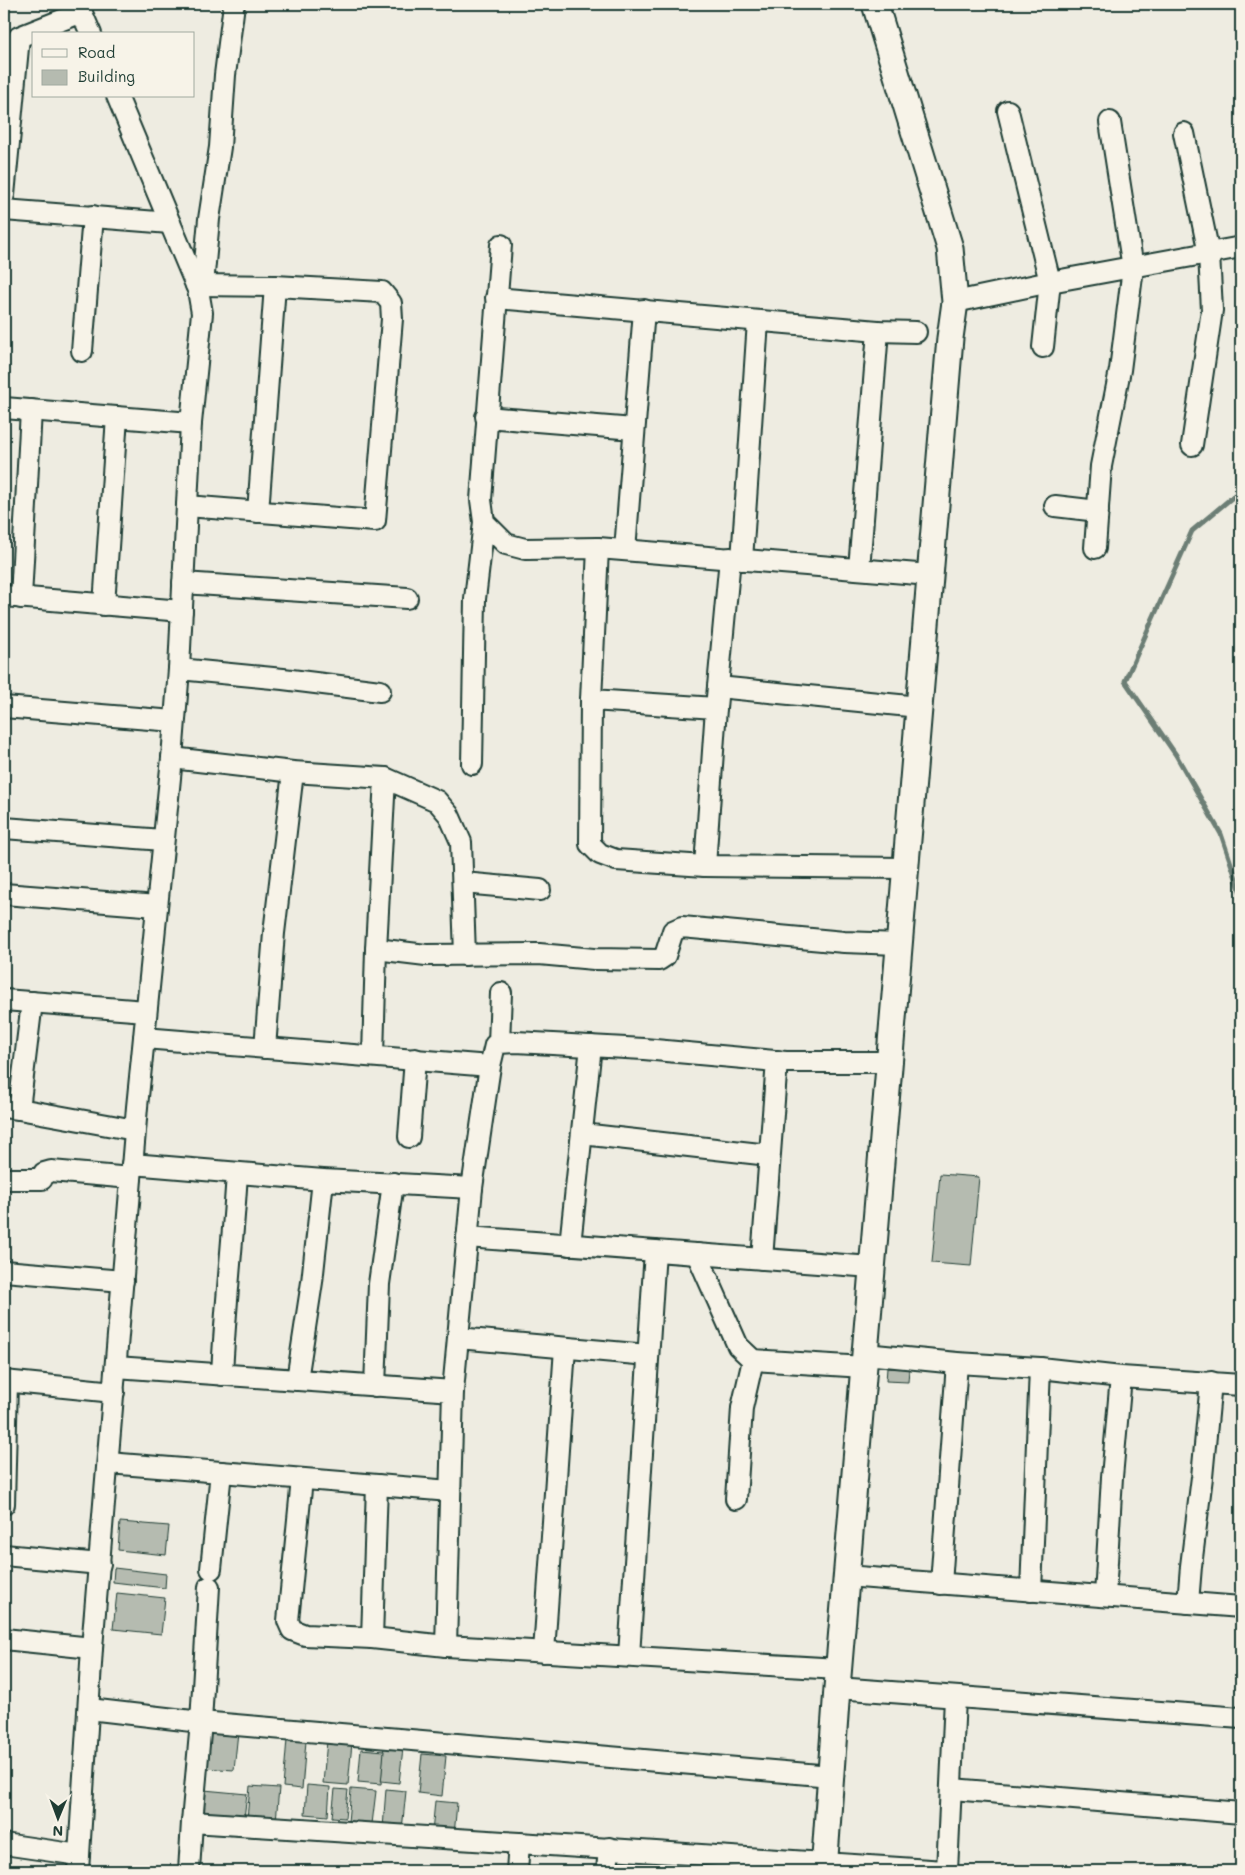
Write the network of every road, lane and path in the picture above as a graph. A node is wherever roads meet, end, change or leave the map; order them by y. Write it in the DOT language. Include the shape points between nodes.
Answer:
graph roads {
  1 [pos="234,4"];
  2 [pos="875,4"];
  3 [pos="80,8"];
  4 [pos="90,32"];
  5 [pos="118,98"];
  6 [pos="1008,111"];
  7 [pos="7,120"];
  8 [pos="1110,122"];
  9 [pos="1184,133"];
  10 [pos="4,195"];
  11 [pos="4,210"];
  12 [pos="93,216"];
  13 [pos="170,223"];
  14 [pos="501,244"];
  15 [pos="1236,248"];
  16 [pos="1209,254"];
  17 [pos="1133,268"];
  18 [pos="1050,282"];
  19 [pos="199,285"];
  20 [pos="275,286"];
  21 [pos="496,298"];
  22 [pos="955,302"];
  23 [pos="644,310"];
  24 [pos="758,321"];
  25 [pos="878,331"];
  26 [pos="916,332"];
  27 [pos="1044,347"];
  28 [pos="82,351"];
  29 [pos="4,408"];
  30 [pos="31,410"];
  31 [pos="117,417"];
  32 [pos="486,417"];
  33 [pos="191,423"];
  34 [pos="634,429"];
  35 [pos="1192,445"];
  36 [pos="187,506"];
  37 [pos="1055,506"];
  38 [pos="1098,511"];
  39 [pos="258,512"];
  40 [pos="484,522"];
  41 [pos="598,548"];
  42 [pos="1095,548"];
  43 [pos="625,550"];
  44 [pos="736,559"];
  45 [pos="859,569"];
  46 [pos="930,575"];
  47 [pos="182,583"];
  48 [pos="12,597"];
  49 [pos="407,598"];
  50 [pos="104,605"];
  51 [pos="182,611"];
  52 [pos="179,669"];
  53 [pos="718,687"];
  54 [pos="380,691"];
  55 [pos="591,700"];
  56 [pos="4,707"];
  57 [pos="919,707"];
  58 [pos="716,708"];
  59 [pos="174,721"];
  60 [pos="172,758"];
  61 [pos="472,764"];
  62 [pos="293,772"];
  63 [pos="385,778"];
  64 [pos="4,828"];
  65 [pos="163,840"];
  66 [pos="705,866"];
  67 [pos="906,868"];
  68 [pos="464,883"];
  69 [pos="540,890"];
  70 [pos="4,894"];
  71 [pos="157,906"];
  72 [pos="900,944"];
  73 [pos="376,949"];
  74 [pos="465,955"];
  75 [pos="501,993"];
  76 [pos="4,1000"];
  77 [pos="32,1002"];
  78 [pos="146,1011"];
  79 [pos="144,1038"];
  80 [pos="499,1043"];
  81 [pos="591,1046"];
  82 [pos="265,1048"];
  83 [pos="373,1056"];
  84 [pos="415,1059"];
  85 [pos="777,1062"];
  86 [pos="890,1062"];
  87 [pos="490,1066"];
  88 [pos="11,1108"];
  89 [pos="135,1130"];
  90 [pos="582,1134"];
  91 [pos="409,1137"];
  92 [pos="769,1155"];
  93 [pos="132,1171"];
  94 [pos="237,1174"];
  95 [pos="4,1180"];
  96 [pos="323,1180"];
  97 [pos="393,1183"];
  98 [pos="472,1188"];
  99 [pos="467,1238"];
  100 [pos="570,1245"];
  101 [pos="655,1251"];
  102 [pos="697,1254"];
  103 [pos="762,1259"];
  104 [pos="872,1267"];
  105 [pos="4,1272"];
  106 [pos="123,1280"];
  107 [pos="458,1338"];
  108 [pos="565,1348"];
  109 [pos="648,1355"];
  110 [pos="753,1360"];
  111 [pos="865,1360"];
  112 [pos="957,1363"];
  113 [pos="116,1367"];
  114 [pos="1040,1368"];
  115 [pos="222,1375"];
  116 [pos="1120,1377"];
  117 [pos="297,1380"];
  118 [pos="6,1381"];
  119 [pos="1211,1382"];
  120 [pos="1241,1385"];
  121 [pos="375,1386"];
  122 [pos="453,1391"];
  123 [pos="114,1392"];
  124 [pos="108,1463"];
  125 [pos="221,1472"];
  126 [pos="302,1479"];
  127 [pos="377,1485"];
  128 [pos="450,1491"];
  129 [pos="736,1499"];
  130 [pos="4,1504"];
  131 [pos="4,1555"];
  132 [pos="100,1564"];
  133 [pos="846,1576"];
  134 [pos="941,1584"];
  135 [pos="1031,1591"];
  136 [pos="1105,1596"];
  137 [pos="1188,1603"];
  138 [pos="1241,1607"];
  139 [pos="372,1638"];
  140 [pos="4,1639"];
  141 [pos="446,1646"];
  142 [pos="92,1648"];
  143 [pos="544,1652"];
  144 [pos="629,1656"];
  145 [pos="838,1679"];
  146 [pos="956,1698"];
  147 [pos="89,1709"];
  148 [pos="1241,1718"];
  149 [pos="201,1722"];
  150 [pos="831,1776"];
  151 [pos="952,1789"];
  152 [pos="1241,1813"];
  153 [pos="192,1822"];
  154 [pos="519,1843"];
  155 [pos="4,1844"];
  156 [pos="609,1848"];
  157 [pos="79,1863"];
  158 [pos="824,1867"];
  159 [pos="189,1871"];
  160 [pos="516,1871"];
  161 [pos="607,1871"];
  162 [pos="946,1871"];
  1 -- 19 [label="street" via="224,75 220,147"];
  2 -- 22 [label="street" via="950,248"];
  3 -- 4 [label="street"];
  3 -- 7 [label="street" via="19,37"];
  5 -- 13 [label="street"];
  6 -- 18 [label="street"];
  7 -- 10 [label="street"];
  8 -- 17 [label="street"];
  9 -- 16 [label="street"];
  11 -- 12 [label="street"];
  12 -- 13 [label="street"];
  12 -- 28 [label="street"];
  13 -- 19 [label="street"];
  14 -- 21 [label="street"];
  15 -- 16 [label="street"];
  16 -- 17 [label="street"];
  16 -- 35 [label="street" via="1212,310"];
  17 -- 18 [label="street"];
  17 -- 38 [label="street" via="1120,370 1101,466"];
  18 -- 22 [label="street"];
  18 -- 27 [label="street"];
  19 -- 20 [label="street"];
  19 -- 33 [label="street" via="202,313"];
  20 -- 39 [label="street"];
  20 -- 39 [label="street" via="382,292 391,303 392,319 376,521"];
  21 -- 23 [label="street"];
  21 -- 32 [label="street"];
  22 -- 46 [label="street"];
  23 -- 24 [label="street"];
  23 -- 34 [label="street"];
  24 -- 25 [label="street"];
  24 -- 44 [label="street"];
  25 -- 26 [label="street"];
  25 -- 45 [label="street"];
  29 -- 30 [label="street"];
  30 -- 31 [label="street"];
  30 -- 48 [label="street"];
  31 -- 33 [label="street"];
  31 -- 50 [label="street"];
  32 -- 34 [label="street"];
  32 -- 40 [label="street" via="481,500"];
  33 -- 36 [label="street"];
  34 -- 43 [label="street"];
  36 -- 39 [label="street"];
  36 -- 47 [label="street"];
  37 -- 38 [label="street"];
  38 -- 42 [label="street"];
  40 -- 41 [label="street" via="506,544 525,549"];
  40 -- 61 [label="street" via="475,599"];
  41 -- 43 [label="street"];
  41 -- 55 [label="street"];
  43 -- 44 [label="street"];
  44 -- 45 [label="street"];
  44 -- 53 [label="street"];
  45 -- 46 [label="street"];
  46 -- 57 [label="street"];
  47 -- 49 [label="street"];
  47 -- 51 [label="street"];
  48 -- 50 [label="street"];
  50 -- 51 [label="street"];
  51 -- 52 [label="street"];
  52 -- 54 [label="street"];
  52 -- 59 [label="street"];
  53 -- 57 [label="street"];
  53 -- 58 [label="street"];
  55 -- 58 [label="street"];
  55 -- 66 [label="street" via="590,844 600,854 616,860"];
  56 -- 59 [label="street"];
  57 -- 67 [label="street"];
  58 -- 66 [label="street"];
  59 -- 60 [label="street"];
  60 -- 62 [label="street"];
  60 -- 65 [label="street"];
  62 -- 63 [label="street"];
  62 -- 82 [label="street" via="274,933"];
  63 -- 68 [label="street" via="437,801 449,815 462,842"];
  63 -- 73 [label="street"];
  64 -- 65 [label="street"];
  65 -- 71 [label="street"];
  66 -- 67 [label="street"];
  67 -- 72 [label="street"];
  68 -- 69 [label="street"];
  68 -- 74 [label="street"];
  70 -- 71 [label="street"];
  71 -- 78 [label="street"];
  72 -- 74 [label="street" via="682,927 673,931 665,956 659,960 539,954"];
  72 -- 86 [label="street"];
  73 -- 74 [label="street" via="426,955"];
  73 -- 83 [label="street"];
  75 -- 80 [label="street"];
  76 -- 77 [label="street"];
  77 -- 78 [label="street"];
  77 -- 88 [label="street"];
  78 -- 79 [label="street"];
  79 -- 82 [label="street"];
  79 -- 89 [label="street"];
  80 -- 81 [label="street"];
  80 -- 87 [label="street" via="494,1047"];
  81 -- 85 [label="street"];
  81 -- 90 [label="street"];
  82 -- 83 [label="street"];
  83 -- 84 [label="street"];
  84 -- 87 [label="street"];
  84 -- 91 [label="street"];
  85 -- 86 [label="street"];
  85 -- 92 [label="street"];
  86 -- 104 [label="street"];
  87 -- 98 [label="street"];
  88 -- 89 [label="street"];
  89 -- 93 [label="street"];
  90 -- 92 [label="street"];
  90 -- 100 [label="street"];
  92 -- 103 [label="street"];
  93 -- 94 [label="street"];
  93 -- 95 [label="street" via="51,1171 42,1179"];
  93 -- 106 [label="street"];
  94 -- 96 [label="street"];
  94 -- 115 [label="street"];
  96 -- 97 [label="street"];
  96 -- 117 [label="street"];
  97 -- 98 [label="street"];
  97 -- 121 [label="street" via="380,1284"];
  98 -- 99 [label="street"];
  99 -- 100 [label="street"];
  99 -- 107 [label="street"];
  100 -- 101 [label="street"];
  101 -- 102 [label="street"];
  101 -- 109 [label="street"];
  102 -- 103 [label="street"];
  102 -- 110 [label="street" via="738,1346"];
  103 -- 104 [label="street"];
  104 -- 111 [label="street"];
  105 -- 106 [label="street"];
  106 -- 113 [label="street"];
  107 -- 108 [label="street"];
  107 -- 122 [label="street"];
  108 -- 109 [label="street"];
  108 -- 143 [label="street"];
  109 -- 144 [label="street"];
  110 -- 111 [label="street"];
  110 -- 129 [label="street" via="742,1408"];
  111 -- 112 [label="street"];
  111 -- 133 [label="street"];
  112 -- 114 [label="street"];
  112 -- 134 [label="street"];
  113 -- 115 [label="street"];
  113 -- 123 [label="street"];
  114 -- 116 [label="street"];
  114 -- 135 [label="street"];
  115 -- 117 [label="street"];
  116 -- 119 [label="street"];
  116 -- 136 [label="street"];
  117 -- 121 [label="street"];
  118 -- 123 [label="street"];
  118 -- 130 [label="street"];
  119 -- 120 [label="street"];
  119 -- 137 [label="street"];
  121 -- 122 [label="street"];
  122 -- 128 [label="street"];
  123 -- 124 [label="street"];
  124 -- 125 [label="street"];
  124 -- 132 [label="street"];
  125 -- 126 [label="street"];
  125 -- 149 [label="street" via="210,1578"];
  126 -- 127 [label="street"];
  126 -- 139 [label="street" via="288,1621 292,1630 305,1635"];
  127 -- 128 [label="street"];
  127 -- 139 [label="street"];
  128 -- 141 [label="street"];
  131 -- 132 [label="street"];
  132 -- 142 [label="street"];
  133 -- 134 [label="street"];
  133 -- 145 [label="street"];
  134 -- 135 [label="street"];
  135 -- 136 [label="street"];
  136 -- 137 [label="street"];
  137 -- 138 [label="street"];
  139 -- 141 [label="street"];
  140 -- 142 [label="street"];
  141 -- 143 [label="street"];
  142 -- 147 [label="street"];
  143 -- 144 [label="street"];
  144 -- 145 [label="street"];
  145 -- 146 [label="street"];
  145 -- 150 [label="street"];
  146 -- 148 [label="street"];
  146 -- 151 [label="street"];
  147 -- 149 [label="street"];
  147 -- 157 [label="street"];
  149 -- 150 [label="street"];
  149 -- 153 [label="street"];
  150 -- 158 [label="street"];
  151 -- 152 [label="street"];
  151 -- 162 [label="street"];
  153 -- 154 [label="street"];
  153 -- 159 [label="street"];
  154 -- 156 [label="street"];
  154 -- 160 [label="street"];
  155 -- 157 [label="street"];
  156 -- 158 [label="street"];
  156 -- 161 [label="street"];
  158 -- 162 [label="street"];
}
